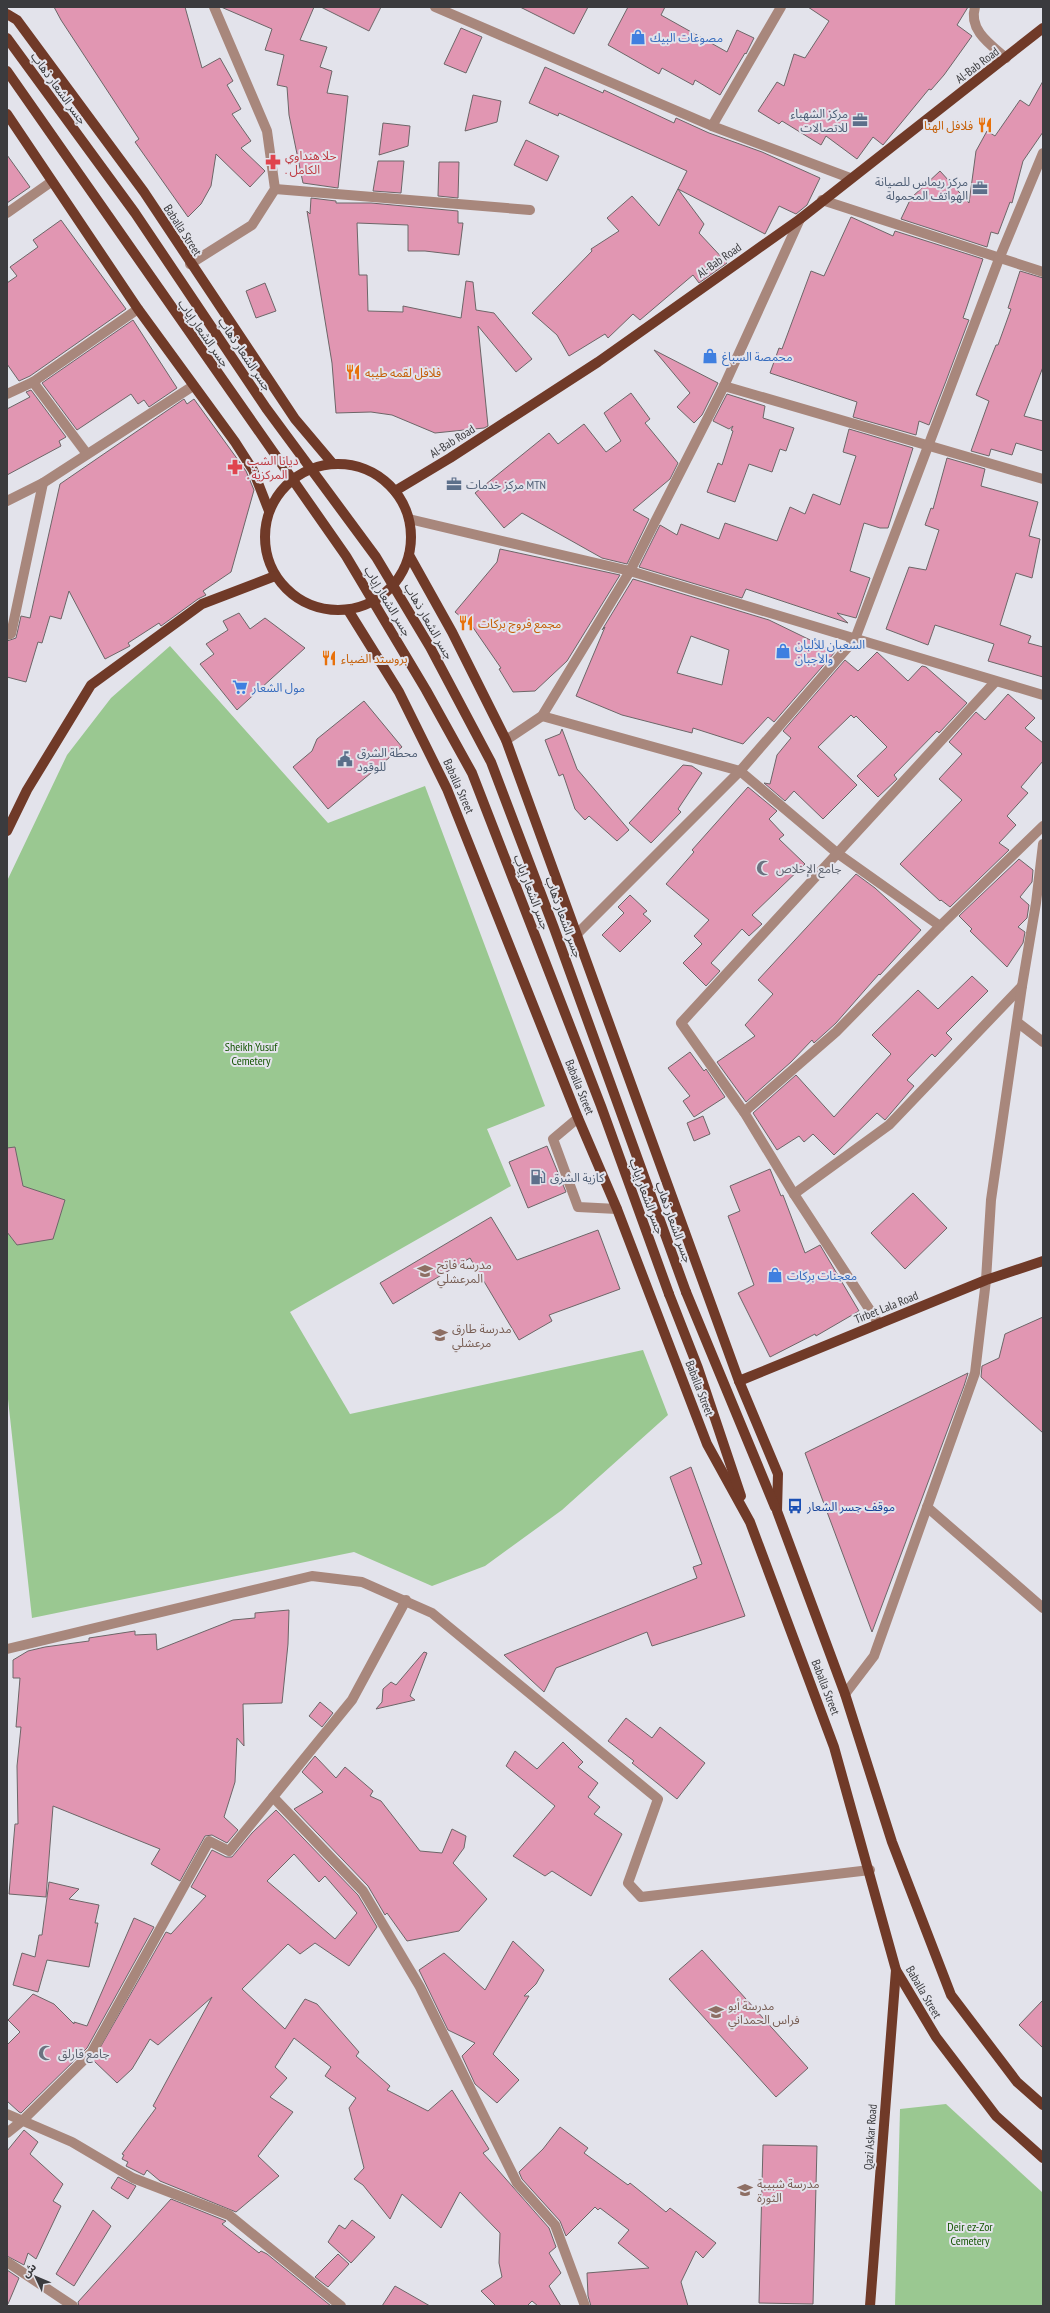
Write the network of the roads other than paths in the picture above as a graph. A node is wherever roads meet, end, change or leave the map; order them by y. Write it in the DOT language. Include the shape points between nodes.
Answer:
graph roads {
  1 [pos="214,7"];
  2 [pos="435,7"];
  3 [pos="781,7"];
  4 [pos="975,7"];
  5 [pos="7,14"];
  6 [pos="1043,28"];
  7 [pos="7,38"];
  8 [pos="1006,58"];
  9 [pos="7,71"];
  10 [pos="7,114"];
  11 [pos="712,126"];
  12 [pos="1043,152"];
  13 [pos="850,178"];
  14 [pos="51,182"];
  15 [pos="275,189"];
  16 [pos="822,200"];
  17 [pos="530,210"];
  18 [pos="7,213"];
  19 [pos="800,219"];
  20 [pos="999,259"];
  21 [pos="190,264"];
  22 [pos="1043,272"];
  23 [pos="138,309"];
  24 [pos="34,382"];
  25 [pos="193,386"];
  26 [pos="724,386"];
  27 [pos="7,394"];
  28 [pos="929,446"];
  29 [pos="87,454"];
  30 [pos="333,464"];
  31 [pos="1043,479"];
  32 [pos="43,483"];
  33 [pos="395,491"];
  34 [pos="7,501"];
  35 [pos="269,511"];
  36 [pos="409,519"];
  37 [pos="409,555"];
  38 [pos="630,571"];
  39 [pos="275,576"];
  40 [pos="348,610"];
  41 [pos="7,635"];
  42 [pos="855,639"];
  43 [pos="994,682"];
  44 [pos="1043,695"];
  45 [pos="542,716"];
  46 [pos="506,740"];
  47 [pos="740,771"];
  48 [pos="1043,826"];
  49 [pos="7,831"];
  50 [pos="1043,844"];
  51 [pos="838,853"];
  52 [pos="1040,905"];
  53 [pos="940,926"];
  54 [pos="576,935"];
  55 [pos="1022,986"];
  56 [pos="1017,1022"];
  57 [pos="1043,1042"];
  58 [pos="744,1112"];
  59 [pos="578,1118"];
  60 [pos="794,1194"];
  61 [pos="617,1209"];
  62 [pos="1043,1261"];
  63 [pos="986,1280"];
  64 [pos="879,1324"];
  65 [pos="739,1381"];
  66 [pos="927,1507"];
  67 [pos="777,1511"];
  68 [pos="750,1522"];
  69 [pos="406,1600"];
  70 [pos="1043,1608"];
  71 [pos="7,1649"];
  72 [pos="846,1694"];
  73 [pos="273,1796"];
  74 [pos="870,1870"];
  75 [pos="896,1970"];
  76 [pos="1043,2106"];
  77 [pos="7,2114"];
  78 [pos="22,2121"];
  79 [pos="7,2133"];
  80 [pos="1043,2158"];
  81 [pos="7,2262"];
  82 [pos="73,2306"];
  83 [pos="341,2306"];
  84 [pos="585,2306"];
  85 [pos="870,2306"];
  1 -- 15 [label="street" via="267,131"];
  2 -- 11 [label="street"];
  3 -- 11 [label="street"];
  4 -- 8 [label="street" via="974,24 982,36"];
  5 -- 21 [label="main road, Baballa Street" via="17,20 144,192"];
  6 -- 8 [label="main road, Al-Bab Road"];
  7 -- 67 [label="main road, جسر الشعار ذهاب, bridge" via="135,213 266,408 376,557 430,647 491,762 686,1292"];
  8 -- 13 [label="main road, Al-Bab Road"];
  9 -- 68 [label="main road, جسر الشعار إياب, bridge" via="346,556 472,773 601,1106 698,1368"];
  10 -- 14 [label="main road"];
  11 -- 13 [label="street"];
  12 -- 20 [label="street"];
  13 -- 16 [label="main road, Al-Bab Road"];
  14 -- 18 [label="street"];
  14 -- 23 [label="main road"];
  15 -- 17 [label="street"];
  15 -- 21 [label="street" via="252,225"];
  16 -- 19 [label="main road, Al-Bab Road"];
  16 -- 20 [label="street"];
  19 -- 26 [label="street"];
  19 -- 33 [label="main road, Al-Bab Road" via="598,362"];
  20 -- 22 [label="street"];
  20 -- 28 [label="street"];
  21 -- 30 [label="main road, Baballa Street" via="295,419"];
  23 -- 24 [label="street"];
  23 -- 25 [label="main road"];
  24 -- 27 [label="street"];
  24 -- 29 [label="street"];
  25 -- 29 [label="street"];
  25 -- 35 [label="main road" via="253,470"];
  26 -- 28 [label="street"];
  26 -- 38 [label="street"];
  28 -- 31 [label="street"];
  28 -- 42 [label="street"];
  29 -- 32 [label="street"];
  30 -- 33 [label="main road" via="367,470"];
  30 -- 35 [label="main road" via="312,469 288,483"];
  32 -- 34 [label="street"];
  32 -- 41 [label="street" via="11,634"];
  33 -- 36 [label="main road"];
  35 -- 39 [label="main road" via="265,527 265,544 268,561"];
  36 -- 37 [label="main road" via="412,537"];
  36 -- 38 [label="street"];
  37 -- 40 [label="main road" via="397,581 387,592 362,607"];
  37 -- 46 [label="main road, Baballa Street" via="452,632"];
  38 -- 42 [label="street"];
  38 -- 45 [label="street"];
  39 -- 40 [label="main road" via="289,592 306,604 327,610"];
  39 -- 49 [label="main road" via="202,604 91,685 26,790"];
  40 -- 59 [label="main road, Baballa Street" via="399,692 447,789"];
  42 -- 43 [label="street"];
  42 -- 47 [label="street"];
  43 -- 44 [label="street"];
  43 -- 51 [label="street"];
  45 -- 46 [label="street"];
  45 -- 47 [label="street"];
  46 -- 54 [label="main road, Baballa Street"];
  47 -- 51 [label="street"];
  47 -- 54 [label="street"];
  48 -- 53 [label="street"];
  50 -- 52 [label="street"];
  51 -- 53 [label="street"];
  51 -- 58 [label="street" via="681,1023"];
  52 -- 55 [label="street"];
  53 -- 58 [label="street" via="836,1032"];
  54 -- 65 [label="main road, Baballa Street"];
  55 -- 56 [label="street"];
  55 -- 60 [label="street" via="889,1125"];
  56 -- 57 [label="street"];
  56 -- 63 [label="street" via="991,1200"];
  58 -- 60 [label="street"];
  59 -- 61 [label="main road, Baballa Street"];
  59 -- 61 [label="street" via="553,1139 578,1207"];
  60 -- 64 [label="street"];
  61 -- 68 [label="main road, Baballa Street" via="707,1444"];
  62 -- 63 [label="main road, Tirbet Lala Road"];
  63 -- 64 [label="main road, Tirbet Lala Road"];
  63 -- 66 [label="street" via="975,1373"];
  64 -- 65 [label="main road, Tirbet Lala Road"];
  65 -- 67 [label="main road, Baballa Street" via="778,1474"];
  66 -- 70 [label="street"];
  66 -- 72 [label="street" via="874,1656"];
  67 -- 72 [label="main road, Baballa Street"];
  68 -- 74 [label="main road, Baballa Street" via="834,1747"];
  69 -- 71 [label="street" via="362,1582 312,1576"];
  69 -- 73 [label="street" via="352,1700"];
  69 -- 74 [label="street" via="432,1613 658,1800 628,1883 641,1897"];
  72 -- 76 [label="main road, Baballa Street" via="892,1842 951,1995 1017,2082"];
  73 -- 78 [label="street" via="229,1851 209,1841 92,2052"];
  73 -- 84 [label="street" via="363,1891 420,1987 517,2183 555,2224"];
  74 -- 75 [label="main road, Baballa Street"];
  75 -- 80 [label="main road, Baballa Street" via="936,2037 996,2116"];
  75 -- 85 [label="main road, Qazi Askar Road"];
  77 -- 78 [label="street"];
  78 -- 79 [label="street"];
  78 -- 83 [label="street" via="72,2142 133,2178 229,2215"];
  81 -- 82 [label="street"];
}
